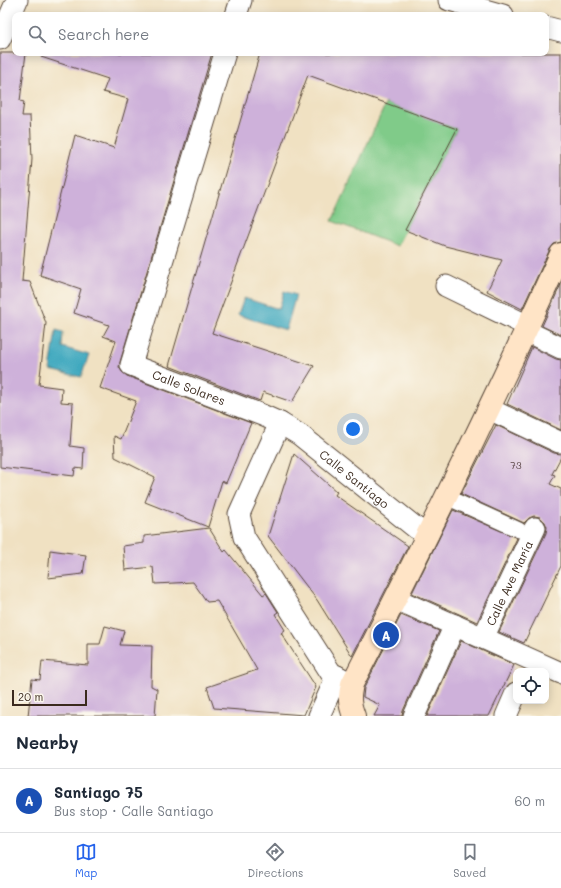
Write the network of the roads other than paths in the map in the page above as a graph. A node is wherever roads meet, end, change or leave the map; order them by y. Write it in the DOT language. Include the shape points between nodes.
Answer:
graph roads {
  1 [pos="17,0"];
  2 [pos="241,0"];
  3 [pos="449,0"];
  4 [pos="237,12"];
  5 [pos="492,12"];
  6 [pos="549,28"];
  7 [pos="561,31"];
  8 [pos="0,39"];
  9 [pos="224,56"];
  10 [pos="560,259"];
  11 [pos="446,286"];
  12 [pos="527,328"];
  13 [pos="561,348"];
  14 [pos="489,409"];
  15 [pos="280,423"];
  16 [pos="559,442"];
  17 [pos="453,500"];
  18 [pos="527,529"];
  19 [pos="428,534"];
  20 [pos="396,599"];
  21 [pos="455,626"];
  22 [pos="483,638"];
  23 [pos="529,666"];
  24 [pos="561,673"];
  25 [pos="345,680"];
  26 [pos="513,700"];
  27 [pos="319,716"];
  28 [pos="354,716"];
  29 [pos="414,716"];
  30 [pos="506,716"];
  1 -- 8 [label="street"];
  2 -- 4 [label="street"];
  3 -- 5 [label="street"];
  6 -- 7 [label="street"];
  9 -- 15 [label="street, Calle Solares" via="131,365"];
  10 -- 12 [label="main road"];
  11 -- 12 [label="street"];
  12 -- 13 [label="street"];
  12 -- 14 [label="main road"];
  14 -- 16 [label="street"];
  14 -- 19 [label="main road"];
  15 -- 19 [label="street, Calle Santiago" via="300,435 416,528"];
  15 -- 25 [label="street" via="239,514 244,537 331,673"];
  17 -- 18 [label="street"];
  18 -- 22 [label="street, Calle Ave María"];
  19 -- 20 [label="main road"];
  20 -- 21 [label="street, Calle Ave María"];
  20 -- 25 [label="main road"];
  21 -- 22 [label="street, Calle Ave María"];
  21 -- 29 [label="street"];
  22 -- 23 [label="street, Calle Ave María"];
  23 -- 24 [label="street, Calle Ave María"];
  25 -- 27 [label="street"];
  25 -- 28 [label="main road"];
  26 -- 30 [label="street"];
}
